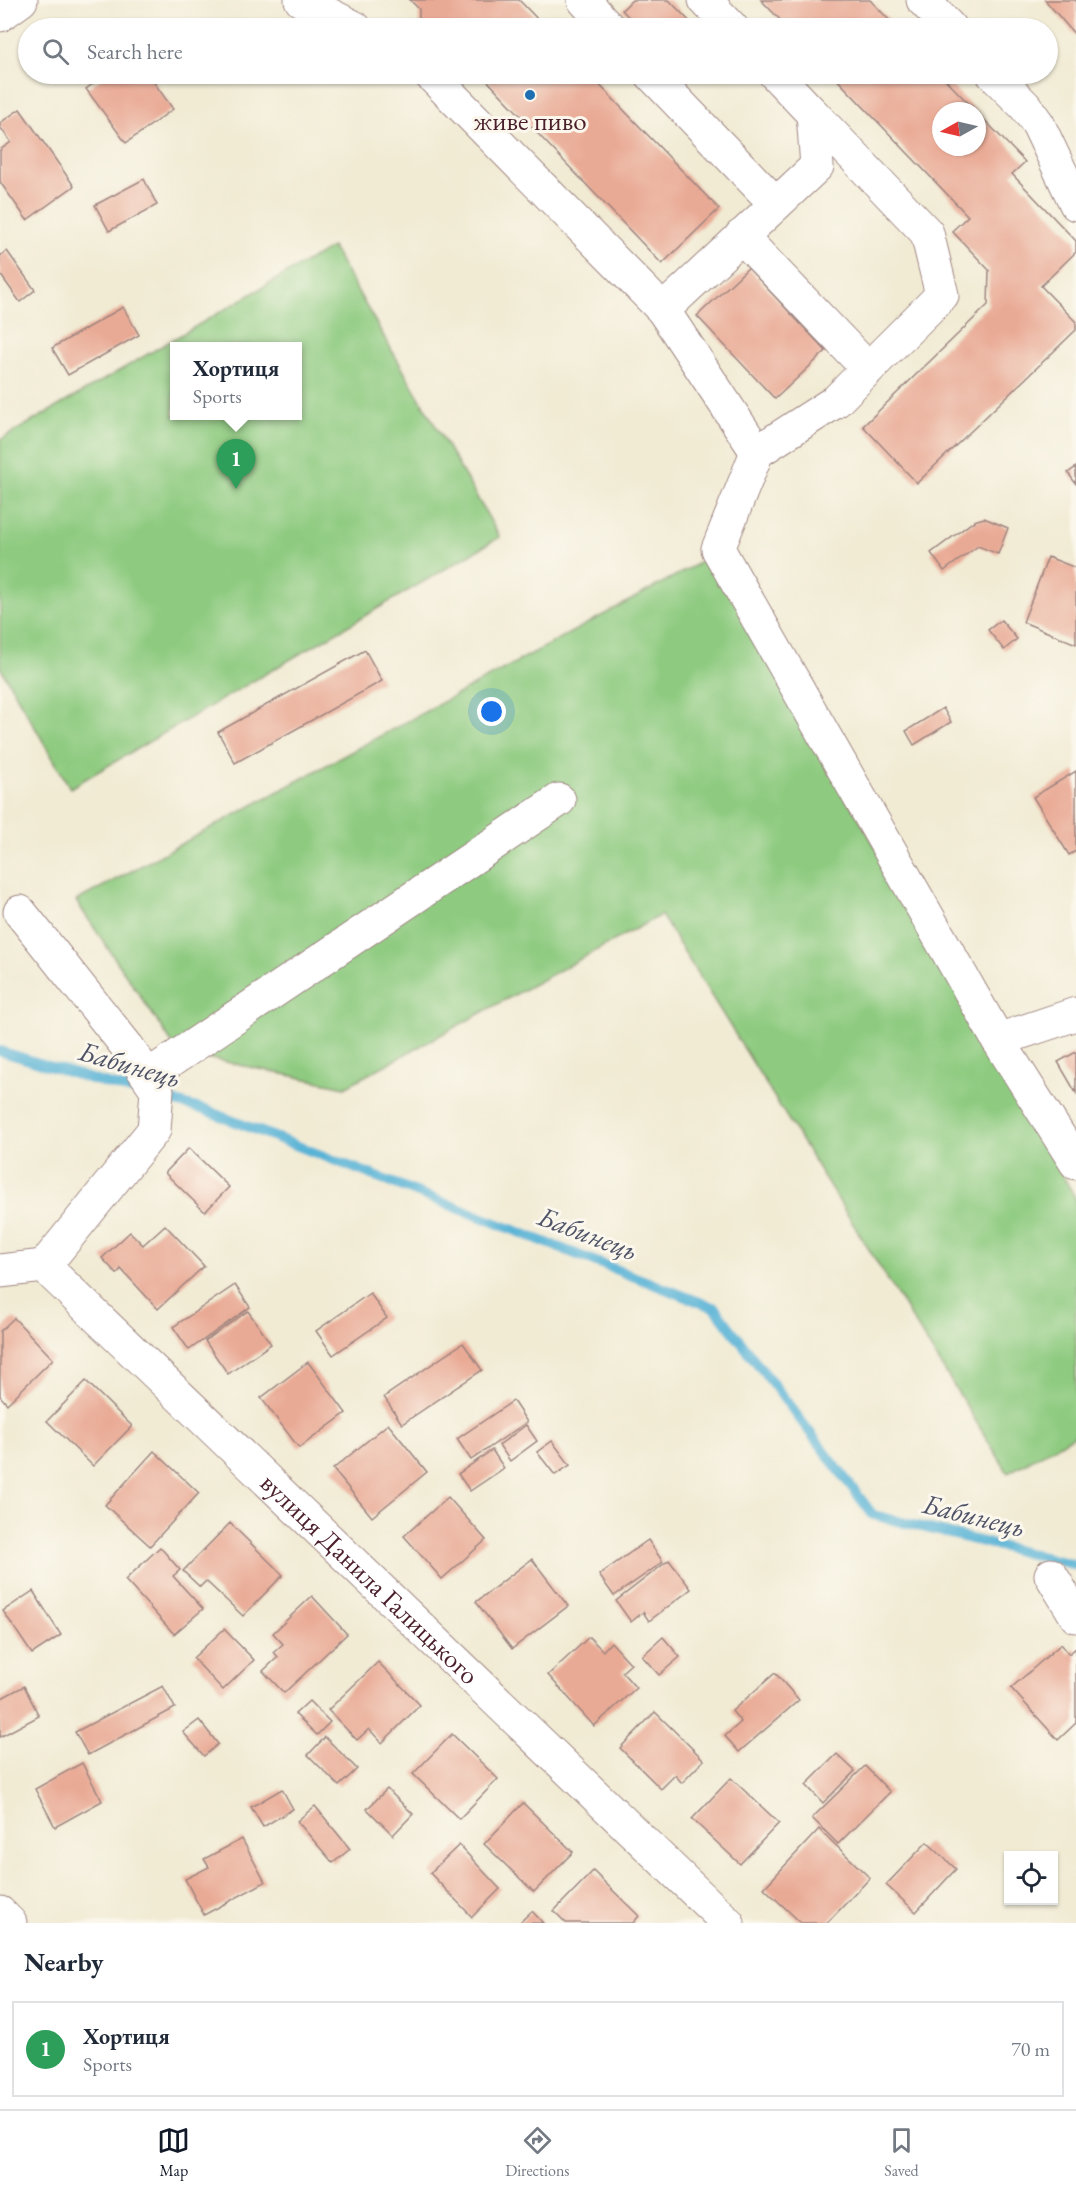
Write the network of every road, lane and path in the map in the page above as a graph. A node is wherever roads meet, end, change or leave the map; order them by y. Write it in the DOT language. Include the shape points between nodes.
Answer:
graph roads {
  1 [pos="21,0"];
  2 [pos="301,0"];
  3 [pos="584,0"];
  4 [pos="705,0"];
  5 [pos="923,0"];
  6 [pos="0,15"];
  7 [pos="336,18"];
  8 [pos="600,18"];
  9 [pos="722,18"];
  10 [pos="940,18"];
  11 [pos="440,84"];
  12 [pos="661,84"];
  13 [pos="784,84"];
  14 [pos="1003,84"];
  15 [pos="813,114"];
  16 [pos="775,203"];
  17 [pos="1076,204"];
  18 [pos="741,236"];
  19 [pos="663,310"];
  20 [pos="868,369"];
  21 [pos="757,452"];
  22 [pos="559,800"];
  23 [pos="20,912"];
  24 [pos="1076,1014"];
  25 [pos="998,1040"];
  26 [pos="152,1083"];
  27 [pos="1076,1163"];
  28 [pos="44,1266"];
  29 [pos="0,1271"];
  30 [pos="1051,1575"];
  31 [pos="1076,1616"];
  32 [pos="0,1913"];
  33 [pos="10,1923"];
  34 [pos="728,1923"];
  1 -- 6 [label="street"];
  2 -- 7 [label="street"];
  3 -- 8 [label="street"];
  4 -- 9 [label="street"];
  5 -- 10 [label="street"];
  11 -- 19 [label="street"];
  12 -- 16 [label="street"];
  13 -- 15 [label="street"];
  14 -- 17 [label="street" via="1038,124"];
  15 -- 16 [label="street" via="816,166"];
  15 -- 20 [label="street" via="927,233 942,295"];
  16 -- 18 [label="street"];
  18 -- 19 [label="street"];
  18 -- 20 [label="street"];
  19 -- 21 [label="street"];
  20 -- 21 [label="street" via="836,401"];
  21 -- 25 [label="street" via="718,549"];
  22 -- 26 [label="street"];
  23 -- 26 [label="street"];
  24 -- 25 [label="street"];
  25 -- 27 [label="street"];
  26 -- 28 [label="street" via="154,1130"];
  28 -- 29 [label="street"];
  28 -- 34 [label="street, вулиця Данила Галицького"];
  30 -- 31 [label="street"];
  32 -- 33 [label="street"];
}
